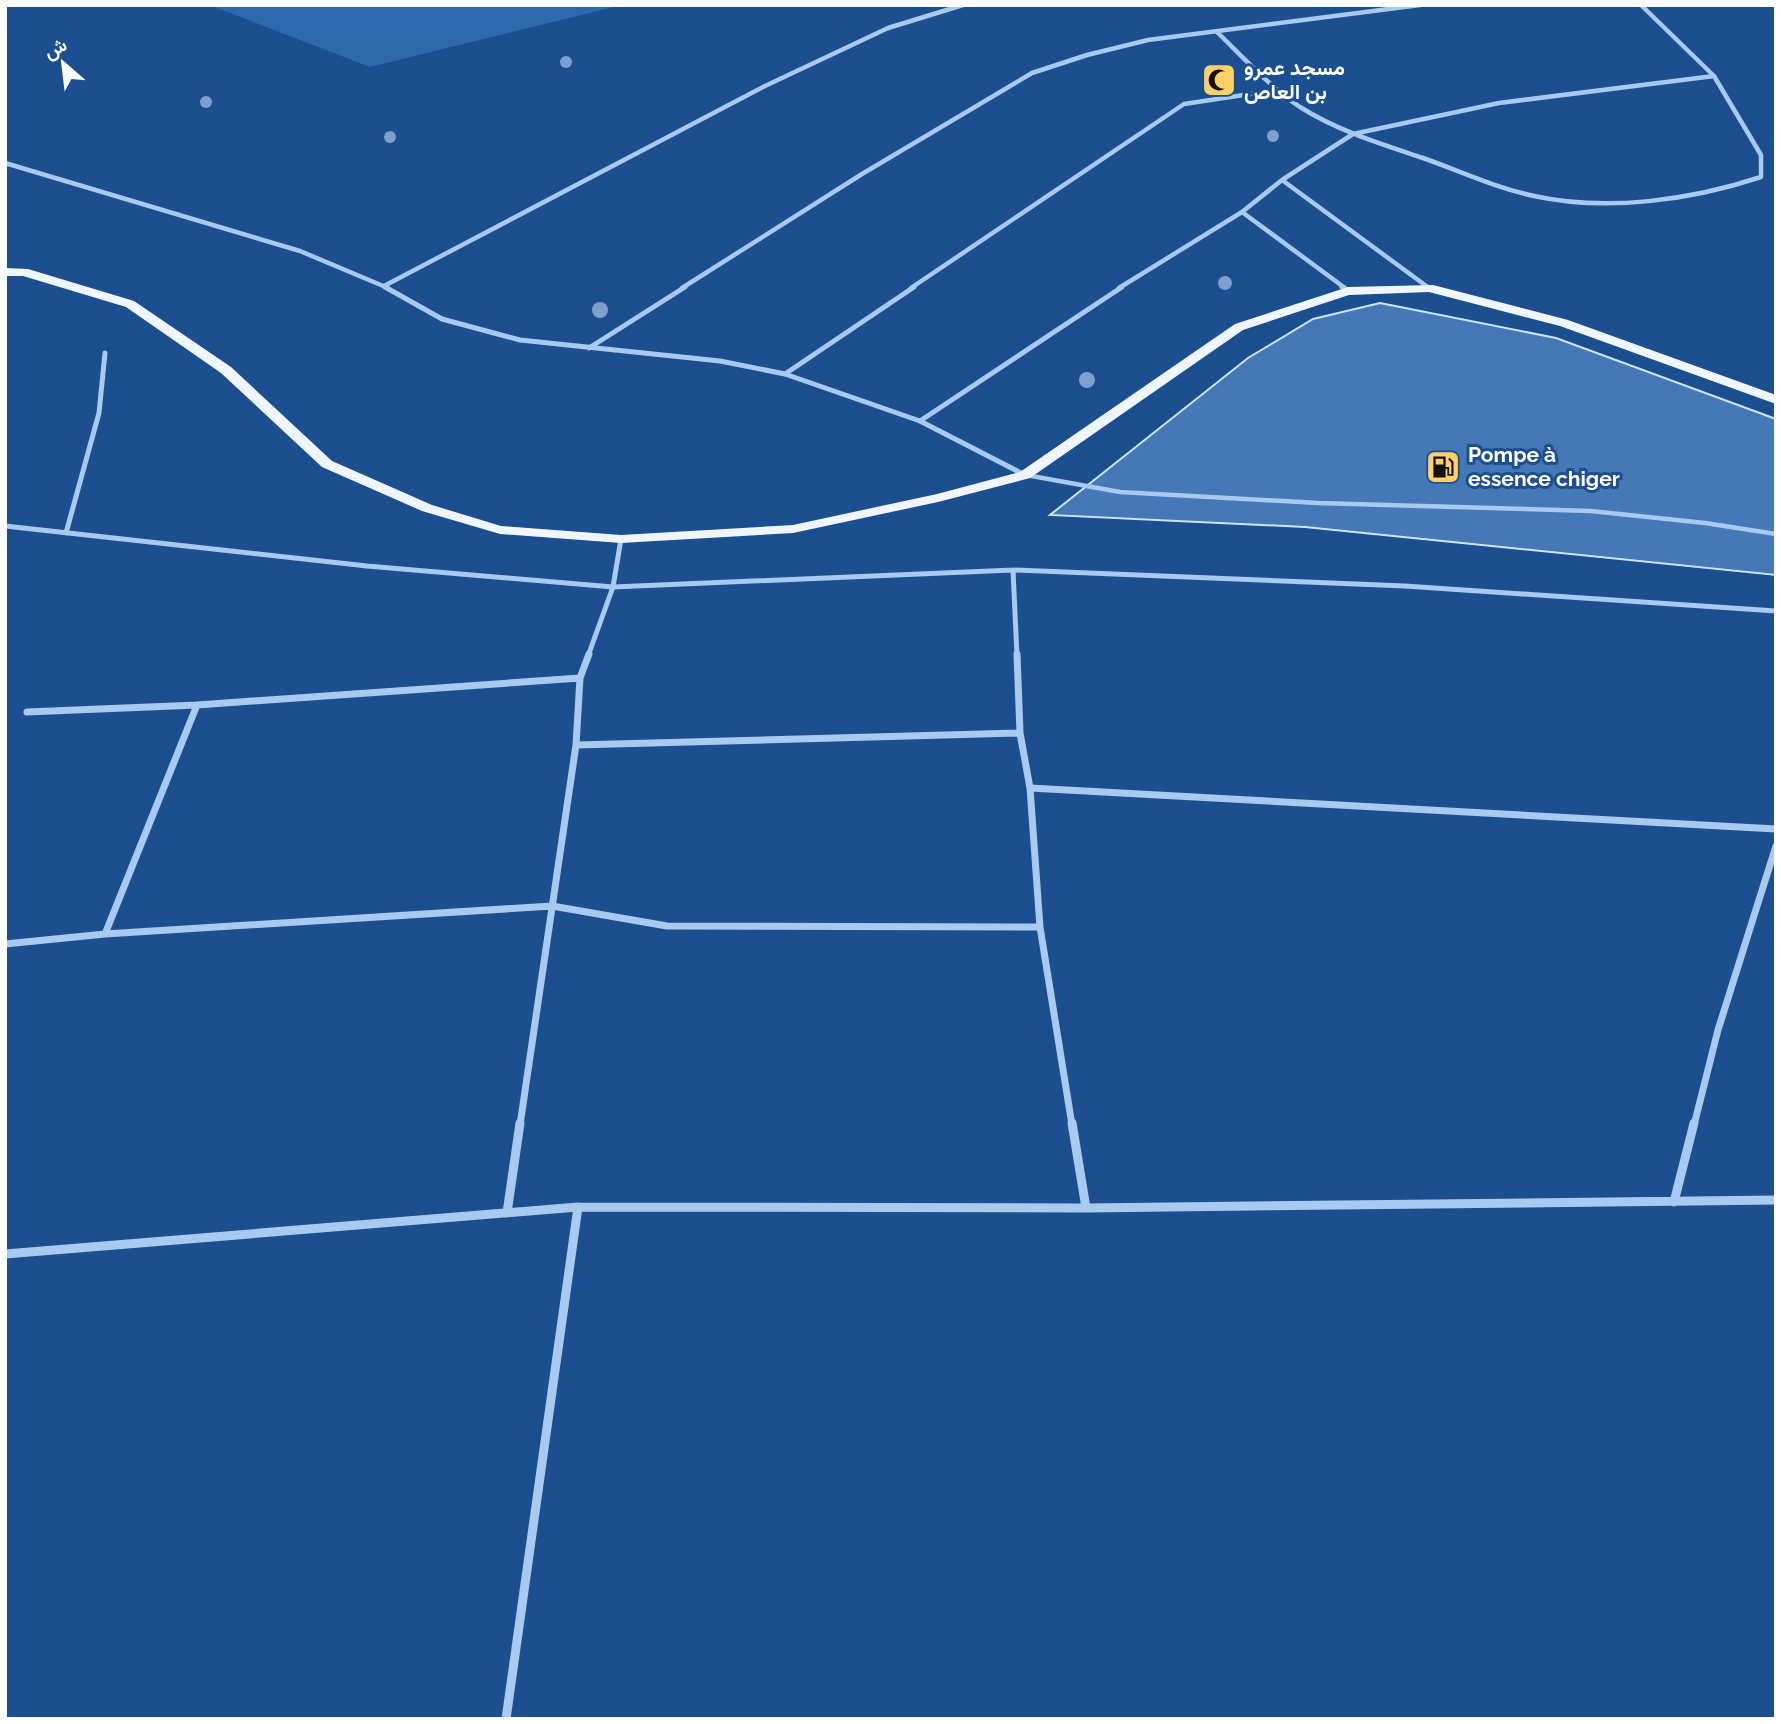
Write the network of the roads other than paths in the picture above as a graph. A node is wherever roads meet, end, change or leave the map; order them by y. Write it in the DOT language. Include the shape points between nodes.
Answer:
graph roads {
  1 [pos="963,5"];
  2 [pos="1420,5"];
  3 [pos="1641,5"];
  4 [pos="1217,32"];
  5 [pos="1714,76"];
  6 [pos="1277,90"];
  7 [pos="1353,134"];
  8 [pos="5,163"];
  9 [pos="1282,180"];
  10 [pos="1242,212"];
  11 [pos="5,272"];
  12 [pos="384,286"];
  13 [pos="1429,288"];
  14 [pos="1348,291"];
  15 [pos="589,348"];
  16 [pos="105,354"];
  17 [pos="785,374"];
  18 [pos="1776,400"];
  19 [pos="919,421"];
  20 [pos="1025,475"];
  21 [pos="5,526"];
  22 [pos="66,533"];
  23 [pos="1776,534"];
  24 [pos="621,538"];
  25 [pos="1013,570"];
  26 [pos="614,587"];
  27 [pos="1776,611"];
  28 [pos="580,678"];
  29 [pos="198,705"];
  30 [pos="27,712"];
  31 [pos="1020,733"];
  32 [pos="576,745"];
  33 [pos="1030,788"];
  34 [pos="1776,829"];
  35 [pos="1776,846"];
  36 [pos="552,906"];
  37 [pos="1040,928"];
  38 [pos="105,934"];
  39 [pos="5,944"];
  40 [pos="1776,1200"];
  41 [pos="1674,1202"];
  42 [pos="578,1207"];
  43 [pos="1086,1208"];
  44 [pos="507,1213"];
  45 [pos="5,1254"];
  46 [pos="506,1719"];
  1 -- 12 [label="street" via="888,28 765,86"];
  2 -- 4 [label="street"];
  3 -- 5 [label="street"];
  4 -- 6 [label="street"];
  4 -- 15 [label="street" via="1148,40 1032,73 976,103"];
  5 -- 7 [label="street" via="1499,103"];
  5 -- 7 [label="street" via="1762,155 1761,177 1738,186 1630,201 1573,202 1516,191"];
  6 -- 7 [label="street"];
  6 -- 17 [label="street" via="1184,104"];
  7 -- 9 [label="street"];
  8 -- 12 [label="street" via="300,251"];
  9 -- 10 [label="street"];
  9 -- 13 [label="street"];
  10 -- 14 [label="street"];
  10 -- 19 [label="street"];
  11 -- 24 [label="main road" via="24,272 130,304 226,370 327,464 427,508 500,530"];
  12 -- 15 [label="street" via="442,319 520,340"];
  13 -- 14 [label="main road"];
  13 -- 18 [label="main road" via="1564,323"];
  14 -- 20 [label="main road" via="1239,327"];
  15 -- 17 [label="street" via="720,360"];
  16 -- 22 [label="street" via="99,413"];
  17 -- 19 [label="street"];
  19 -- 20 [label="street"];
  20 -- 23 [label="lane" via="1120,492 1591,512"];
  20 -- 24 [label="main road" via="793,529"];
  21 -- 22 [label="street"];
  22 -- 26 [label="street"];
  24 -- 26 [label="street"];
  25 -- 26 [label="street"];
  25 -- 27 [label="street" via="1405,586"];
  25 -- 31 [label="street"];
  26 -- 28 [label="street"];
  28 -- 29 [label="street"];
  28 -- 32 [label="street"];
  29 -- 30 [label="street"];
  29 -- 38 [label="street"];
  31 -- 32 [label="street"];
  31 -- 33 [label="street"];
  32 -- 36 [label="street"];
  33 -- 34 [label="street"];
  33 -- 37 [label="street"];
  35 -- 41 [label="street" via="1718,1030"];
  36 -- 37 [label="street" via="667,926"];
  36 -- 38 [label="street"];
  36 -- 44 [label="street"];
  37 -- 43 [label="street"];
  38 -- 39 [label="street"];
  40 -- 41 [label="street"];
  41 -- 43 [label="street"];
  42 -- 43 [label="street"];
  42 -- 44 [label="street"];
  42 -- 46 [label="street"];
  44 -- 45 [label="street"];
}
